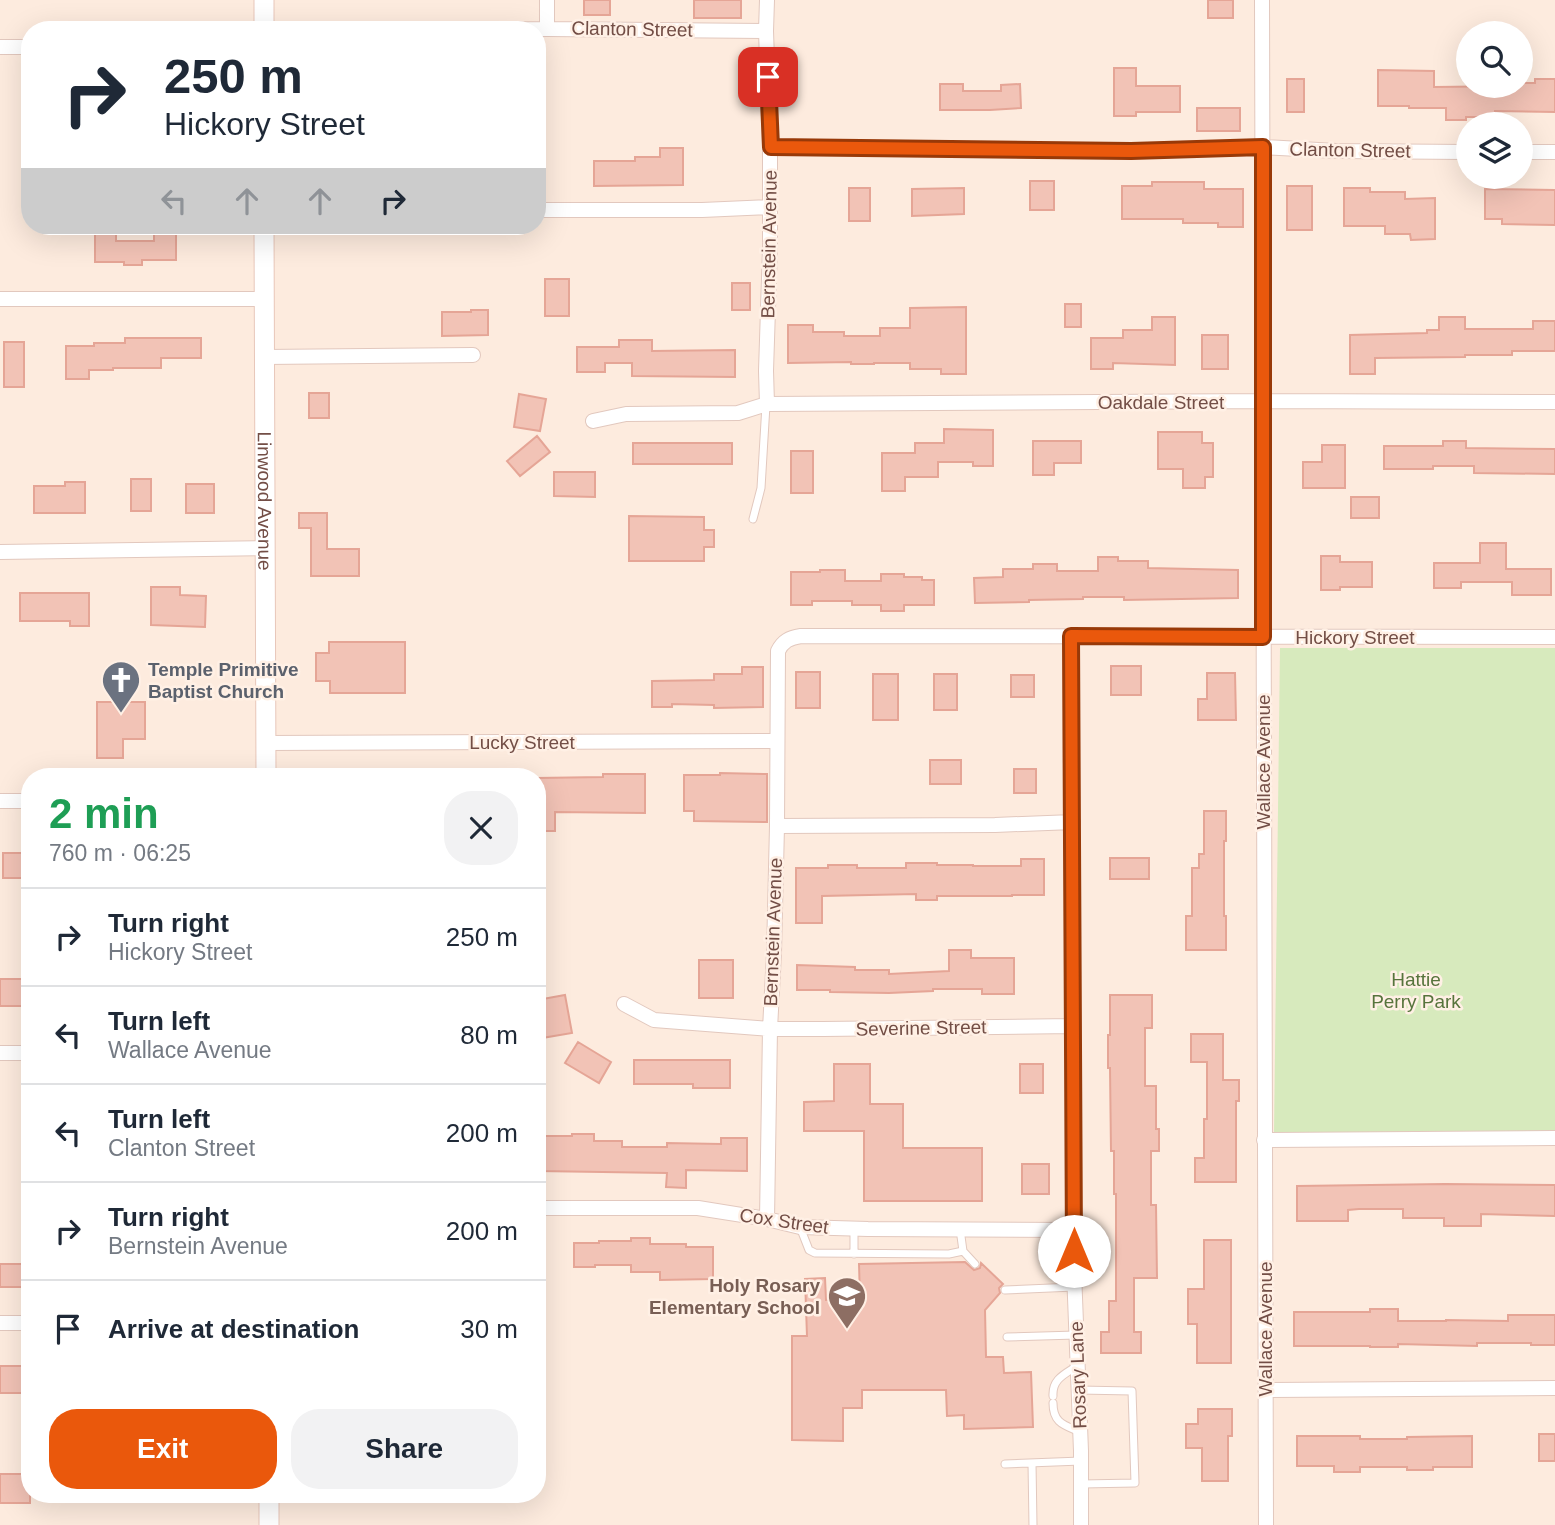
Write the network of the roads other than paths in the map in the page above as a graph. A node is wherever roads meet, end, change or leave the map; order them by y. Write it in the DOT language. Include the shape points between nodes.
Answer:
graph roads {
  1 [pos="264,0"];
  2 [pos="547,0"];
  3 [pos="767,0"];
  4 [pos="1262,0"];
  5 [pos="264,21"];
  6 [pos="547,29"];
  7 [pos="766,31"];
  8 [pos="0,47"];
  9 [pos="21,47"];
  10 [pos="771,147"];
  11 [pos="1263,147"];
  12 [pos="1456,152"];
  13 [pos="1533,152"];
  14 [pos="1555,152"];
  15 [pos="770,207"];
  16 [pos="546,210"];
  17 [pos="264,235"];
  18 [pos="0,299"];
  19 [pos="264,299"];
  20 [pos="473,355"];
  21 [pos="264,357"];
  22 [pos="1264,401"];
  23 [pos="1555,402"];
  24 [pos="766,404"];
  25 [pos="593,421"];
  26 [pos="753,519"];
  27 [pos="265,548"];
  28 [pos="0,552"];
  29 [pos="1071,636"];
  30 [pos="1263,637"];
  31 [pos="1555,637"];
  32 [pos="780,646"];
  33 [pos="777,741"];
  34 [pos="266,743"];
  35 [pos="266,768"];
  36 [pos="0,801"];
  37 [pos="21,801"];
  38 [pos="1073,822"];
  39 [pos="777,826"];
  40 [pos="624,1004"];
  41 [pos="1073,1026"];
  42 [pos="769,1029"];
  43 [pos="0,1053"];
  44 [pos="21,1053"];
  45 [pos="1555,1138"];
  46 [pos="1264,1140"];
  47 [pos="546,1208"];
  48 [pos="767,1219"];
  49 [pos="800,1227"];
  50 [pos="854,1229"];
  51 [pos="960,1229"];
  52 [pos="1074,1230"];
  53 [pos="963,1251"];
  54 [pos="854,1254"];
  55 [pos="975,1264"];
  56 [pos="1075,1287"];
  57 [pos="1005,1290"];
  58 [pos="0,1323"];
  59 [pos="21,1323"];
  60 [pos="1077,1335"];
  61 [pos="1007,1337"];
  62 [pos="1078,1366"];
  63 [pos="1555,1388"];
  64 [pos="1079,1390"];
  65 [pos="1266,1390"];
  66 [pos="1080,1432"];
  67 [pos="1081,1461"];
  68 [pos="1032,1463"];
  69 [pos="1005,1464"];
  70 [pos="1081,1485"];
  71 [pos="269,1503"];
  72 [pos="269,1525"];
  73 [pos="1033,1525"];
  74 [pos="1081,1525"];
  75 [pos="1266,1525"];
  1 -- 5 [label="main road"];
  2 -- 6 [label="street"];
  3 -- 7 [label="street, Bernstein Avenue"];
  4 -- 11 [label="street, Wallace Avenue"];
  6 -- 7 [label="street, Clanton Street"];
  7 -- 10 [label="street, Bernstein Avenue"];
  8 -- 9 [label="street"];
  10 -- 11 [label="street, Clanton Street" via="1131,151"];
  10 -- 15 [label="street, Bernstein Avenue"];
  11 -- 12 [label="street, Clanton Street"];
  11 -- 22 [label="street, Wallace Avenue"];
  13 -- 14 [label="street"];
  15 -- 16 [label="street"];
  15 -- 24 [label="street, Bernstein Avenue"];
  17 -- 19 [label="main road, Linwood Avenue"];
  18 -- 19 [label="street"];
  19 -- 21 [label="main road, Linwood Avenue"];
  20 -- 21 [label="street"];
  21 -- 27 [label="main road, Linwood Avenue"];
  22 -- 23 [label="street, Oakdale Street"];
  22 -- 24 [label="street, Oakdale Street"];
  22 -- 30 [label="street, Wallace Avenue"];
  24 -- 25 [label="street, Oakdale Street" via="738,413 626,414"];
  24 -- 26 [label="lane" via="761,488"];
  27 -- 28 [label="street"];
  27 -- 34 [label="main road, Linwood Avenue"];
  29 -- 30 [label="street, Hickory Street"];
  29 -- 32 [label="street, Hickory Street" via="801,636"];
  29 -- 38 [label="street, Rosary Lane"];
  30 -- 31 [label="street, Hickory Street"];
  30 -- 46 [label="street, Wallace Avenue"];
  32 -- 33 [label="street, Bernstein Avenue"];
  33 -- 34 [label="street, Lucky Street"];
  33 -- 39 [label="street, Bernstein Avenue"];
  34 -- 35 [label="main road, Linwood Avenue"];
  36 -- 37 [label="street"];
  38 -- 39 [label="street"];
  38 -- 41 [label="street, Rosary Lane"];
  39 -- 42 [label="street, Bernstein Avenue"];
  40 -- 42 [label="street, Severine Street" via="654,1020"];
  41 -- 42 [label="street, Severine Street"];
  41 -- 52 [label="street, Rosary Lane"];
  42 -- 48 [label="street, Bernstein Avenue"];
  43 -- 44 [label="street"];
  45 -- 46 [label="street"];
  46 -- 65 [label="street, Wallace Avenue"];
  47 -- 48 [label="street, Cox Street" via="698,1208"];
  48 -- 49 [label="street, Cox Street"];
  49 -- 50 [label="street, Cox Street"];
  49 -- 54 [label="lane" via="809,1250 815,1253"];
  50 -- 51 [label="street, Cox Street"];
  50 -- 54 [label="lane"];
  51 -- 52 [label="street, Cox Street"];
  51 -- 53 [label="lane"];
  52 -- 56 [label="street, Rosary Lane"];
  53 -- 54 [label="lane"];
  53 -- 55 [label="lane"];
  56 -- 57 [label="lane"];
  56 -- 60 [label="street, Rosary Lane"];
  58 -- 59 [label="street"];
  60 -- 61 [label="lane"];
  60 -- 62 [label="street, Rosary Lane"];
  62 -- 64 [label="street, Rosary Lane"];
  62 -- 66 [label="lane" via="1056,1380 1052,1399 1055,1417"];
  63 -- 65 [label="street"];
  64 -- 66 [label="street, Rosary Lane"];
  64 -- 70 [label="lane" via="1132,1391 1135,1483"];
  65 -- 75 [label="street, Wallace Avenue"];
  66 -- 67 [label="street, Rosary Lane"];
  67 -- 68 [label="lane"];
  67 -- 70 [label="street, Rosary Lane"];
  68 -- 69 [label="lane"];
  68 -- 73 [label="lane"];
  70 -- 74 [label="street, Rosary Lane"];
  71 -- 72 [label="main road"];
}
